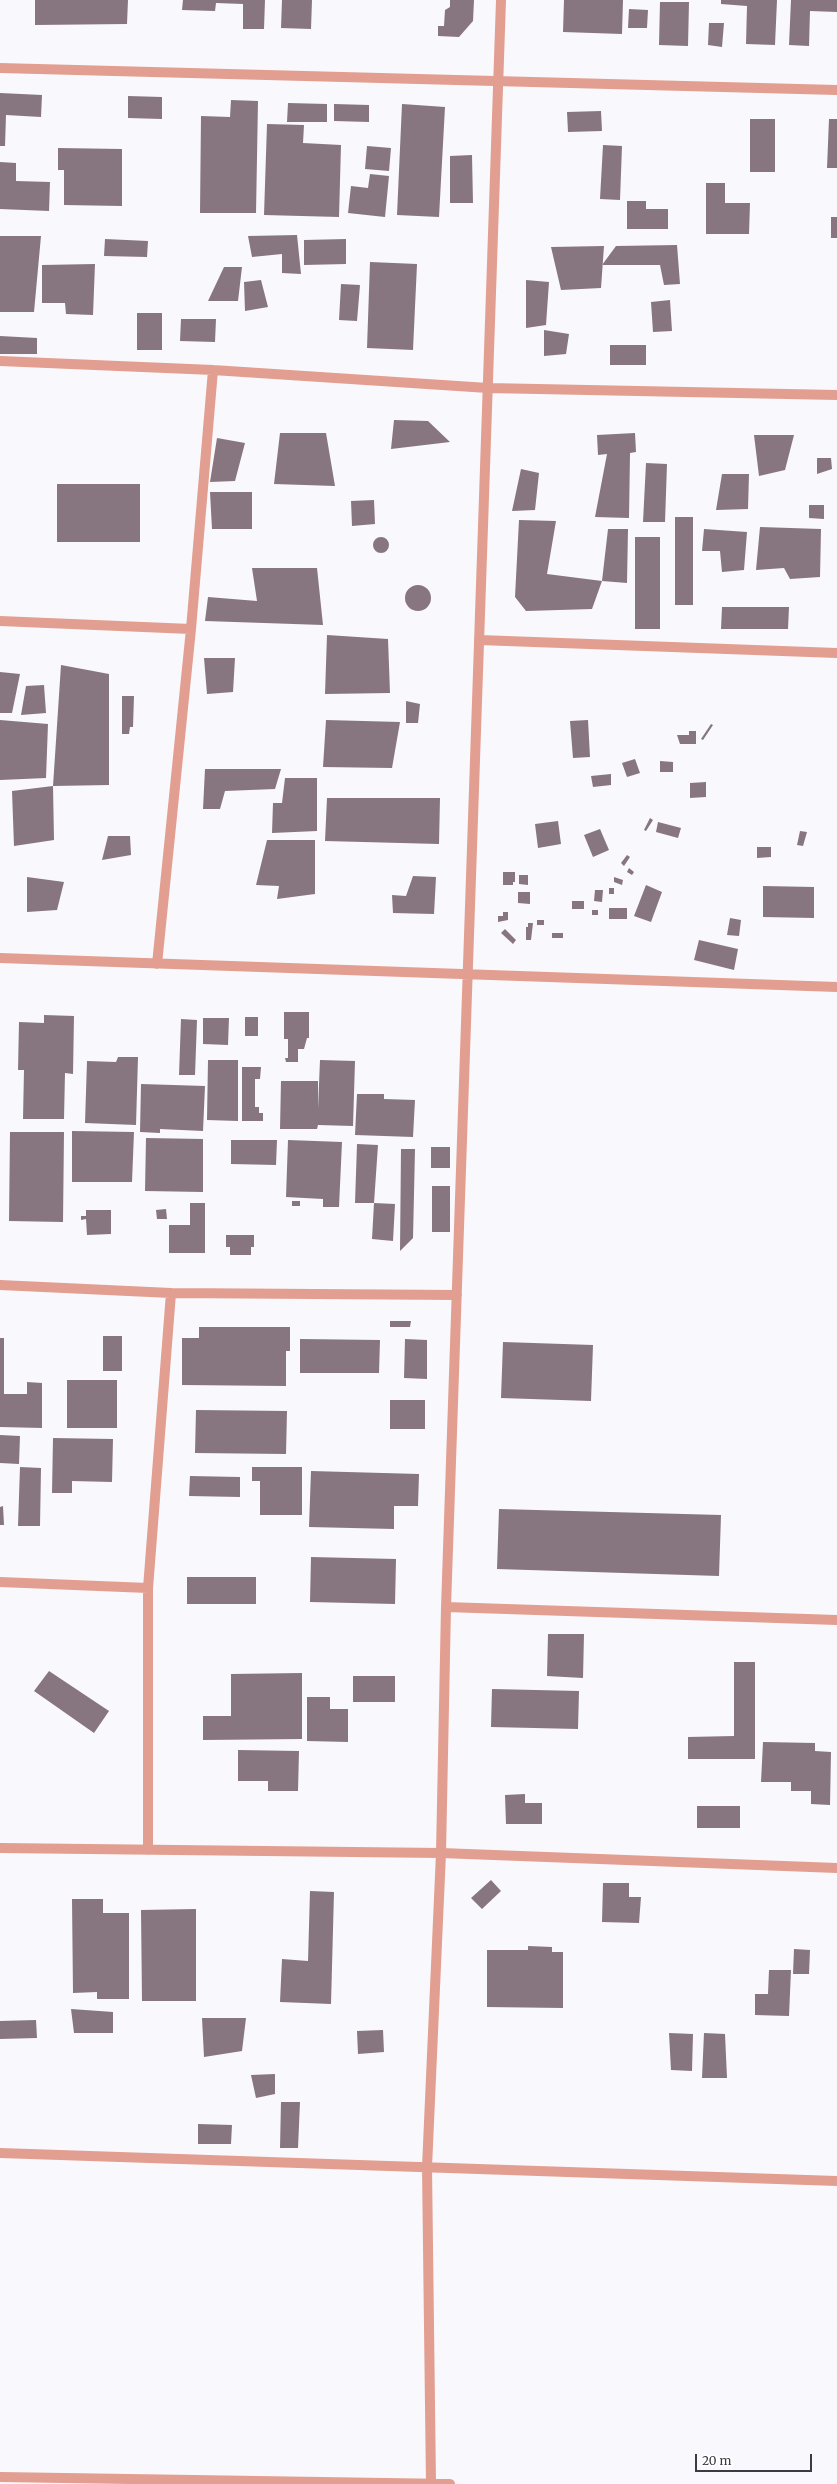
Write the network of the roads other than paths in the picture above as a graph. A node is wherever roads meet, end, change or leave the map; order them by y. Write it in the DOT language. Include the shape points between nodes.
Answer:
graph roads {
  1 [pos="501,0"];
  2 [pos="0,68"];
  3 [pos="498,80"];
  4 [pos="837,90"];
  5 [pos="0,361"];
  6 [pos="213,370"];
  7 [pos="488,388"];
  8 [pos="837,395"];
  9 [pos="0,621"];
  10 [pos="191,629"];
  11 [pos="479,640"];
  12 [pos="837,653"];
  13 [pos="0,958"];
  14 [pos="157,964"];
  15 [pos="468,974"];
  16 [pos="837,987"];
  17 [pos="0,1284"];
  18 [pos="171,1293"];
  19 [pos="457,1295"];
  20 [pos="0,1582"];
  21 [pos="148,1588"];
  22 [pos="446,1607"];
  23 [pos="837,1620"];
  24 [pos="0,1848"];
  25 [pos="148,1850"];
  26 [pos="441,1853"];
  27 [pos="837,1868"];
  28 [pos="0,2153"];
  29 [pos="427,2167"];
  30 [pos="837,2182"];
  31 [pos="0,2478"];
  32 [pos="431,2483"];
  33 [pos="450,2484"];
  1 -- 3 [label="street"];
  2 -- 3 [label="street"];
  3 -- 4 [label="street"];
  3 -- 7 [label="street"];
  5 -- 6 [label="street"];
  6 -- 7 [label="street"];
  6 -- 10 [label="street"];
  7 -- 8 [label="street"];
  7 -- 11 [label="street"];
  9 -- 10 [label="street"];
  10 -- 14 [label="street"];
  11 -- 12 [label="street"];
  11 -- 15 [label="street"];
  13 -- 14 [label="street"];
  14 -- 15 [label="street"];
  15 -- 16 [label="street"];
  15 -- 19 [label="street"];
  17 -- 18 [label="street"];
  18 -- 19 [label="street"];
  18 -- 21 [label="street"];
  19 -- 22 [label="street"];
  20 -- 21 [label="street"];
  21 -- 25 [label="street"];
  22 -- 23 [label="street"];
  22 -- 26 [label="street"];
  24 -- 25 [label="street"];
  25 -- 26 [label="street"];
  26 -- 27 [label="street"];
  26 -- 29 [label="street"];
  28 -- 29 [label="street"];
  29 -- 30 [label="street"];
  29 -- 32 [label="street"];
  31 -- 32 [label="street"];
  32 -- 33 [label="street"];
}
